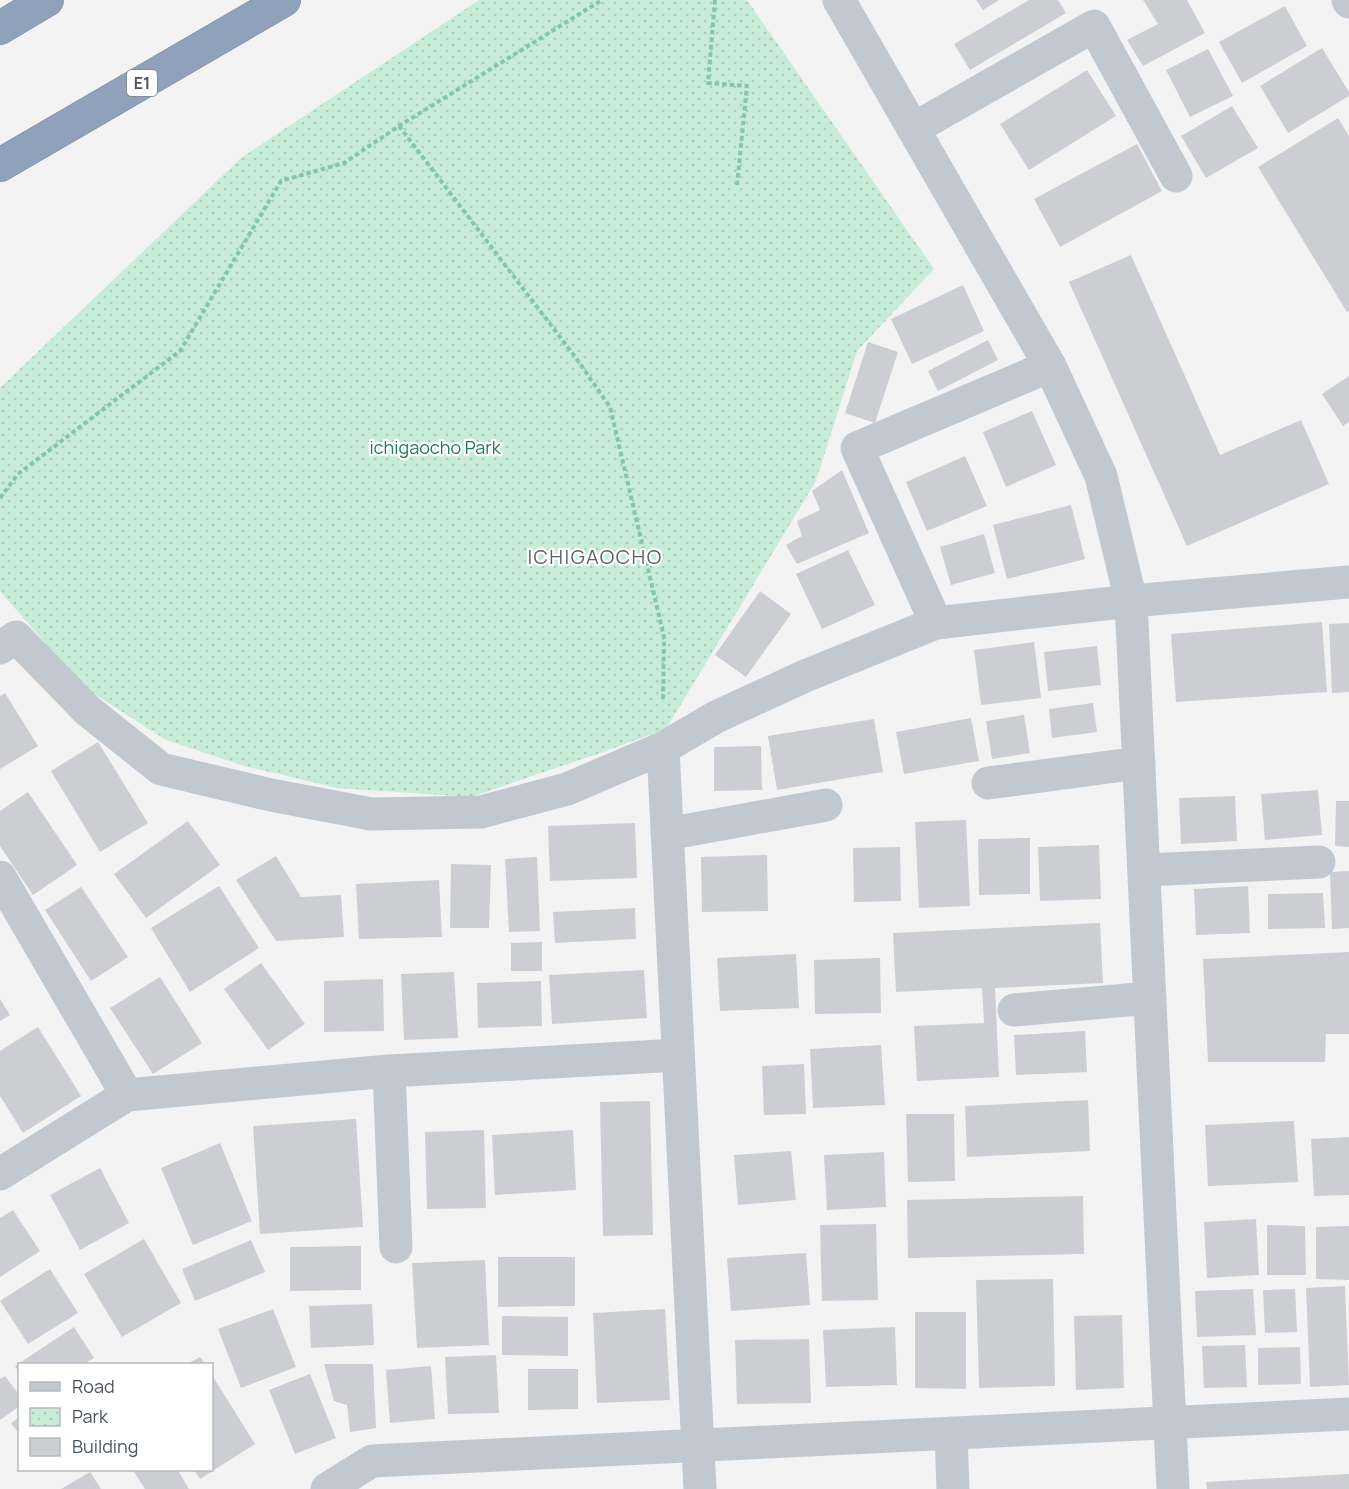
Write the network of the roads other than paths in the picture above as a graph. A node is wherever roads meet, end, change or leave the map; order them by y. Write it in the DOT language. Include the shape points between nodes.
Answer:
graph roads {
  1 [pos="47,0"];
  2 [pos="284,0"];
  3 [pos="839,0"];
  4 [pos="0,28"];
  5 [pos="913,129"];
  6 [pos="0,165"];
  7 [pos="1176,176"];
  8 [pos="1050,366"];
  9 [pos="1349,582"];
  10 [pos="1131,601"];
  11 [pos="936,623"];
  12 [pos="0,648"];
  13 [pos="663,748"];
  14 [pos="1139,763"];
  15 [pos="988,783"];
  16 [pos="826,805"];
  17 [pos="667,834"];
  18 [pos="1319,862"];
  19 [pos="1144,870"];
  20 [pos="0,877"];
  21 [pos="1150,998"];
  22 [pos="1014,1010"];
  23 [pos="678,1054"];
  24 [pos="389,1071"];
  25 [pos="127,1095"];
  26 [pos="0,1174"];
  27 [pos="396,1247"];
  28 [pos="1349,1414"];
  29 [pos="1170,1422"];
  30 [pos="951,1433"];
  31 [pos="698,1444"];
  32 [pos="373,1475"];
  33 [pos="327,1489"];
  34 [pos="700,1489"];
  35 [pos="953,1489"];
  36 [pos="1173,1489"];
  1 -- 4 [label="highway"];
  2 -- 6 [label="highway, E1"];
  3 -- 5 [label="street"];
  5 -- 7 [label="street" via="1094,26"];
  5 -- 8 [label="street"];
  8 -- 10 [label="street" via="1101,476"];
  8 -- 11 [label="street" via="857,448"];
  9 -- 10 [label="street"];
  10 -- 11 [label="street"];
  10 -- 14 [label="street"];
  11 -- 13 [label="street" via="805,676 716,717"];
  12 -- 13 [label="street" via="16,637 87,710 161,769 371,814 482,812 567,789"];
  13 -- 17 [label="street"];
  14 -- 15 [label="street"];
  14 -- 19 [label="street"];
  16 -- 17 [label="street"];
  17 -- 23 [label="street"];
  18 -- 19 [label="street"];
  19 -- 21 [label="street"];
  20 -- 25 [label="street"];
  21 -- 22 [label="street"];
  21 -- 29 [label="street"];
  23 -- 24 [label="street"];
  23 -- 31 [label="street"];
  24 -- 25 [label="street"];
  24 -- 27 [label="street"];
  25 -- 26 [label="street"];
  28 -- 29 [label="street"];
  29 -- 30 [label="street"];
  29 -- 36 [label="street"];
  30 -- 31 [label="street"];
  30 -- 35 [label="street"];
  31 -- 32 [label="street"];
  31 -- 34 [label="street"];
  32 -- 33 [label="street"];
}
